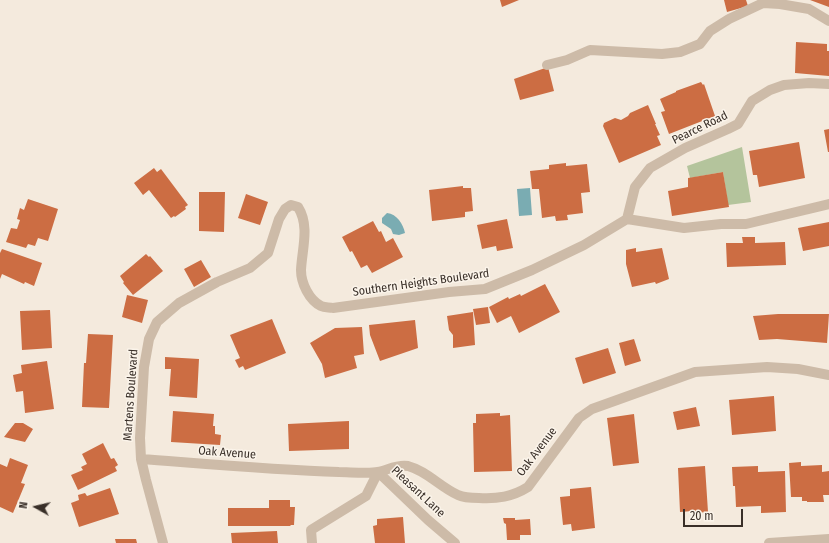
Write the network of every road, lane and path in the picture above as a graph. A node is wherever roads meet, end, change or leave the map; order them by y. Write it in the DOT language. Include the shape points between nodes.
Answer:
graph roads {
  1 [pos="829,22"];
  2 [pos="547,64"];
  3 [pos="829,84"];
  4 [pos="829,204"];
  5 [pos="298,207"];
  6 [pos="627,219"];
  7 [pos="829,375"];
  8 [pos="142,459"];
  9 [pos="378,472"];
  10 [pos="829,539"];
  11 [pos="163,543"];
  12 [pos="312,543"];
  13 [pos="455,543"];
  14 [pos="769,543"];
  1 -- 2 [label="street" via="809,9 763,3 728,19 710,31 700,44 680,52 662,54 590,50 567,60"];
  3 -- 6 [label="street, Pearce Road" via="810,83 770,90 752,101 738,124 685,148 650,168 635,187"];
  4 -- 6 [label="street" via="746,224 684,228"];
  5 -- 6 [label="street, Southern Heights Boulevard" via="304,224 301,271 304,284 313,301 322,307 333,308 485,289 571,251"];
  5 -- 8 [label="street, Martens Boulevard" via="291,205 285,209 268,253 250,268 217,282 179,303 157,322 149,339 144,368 140,438"];
  7 -- 9 [label="street, Oak Avenue" via="767,367 695,372 592,409 580,418 528,487 510,496 492,499 468,498 406,466"];
  8 -- 9 [label="street, Oak Avenue" via="278,469"];
  8 -- 11 [label="street, Martens Boulevard"];
  9 -- 12 [label="street, Pleasant Lane" via="366,496 311,530"];
  9 -- 13 [label="street, Pleasant Lane"];
  10 -- 14 [label="street"];
}
